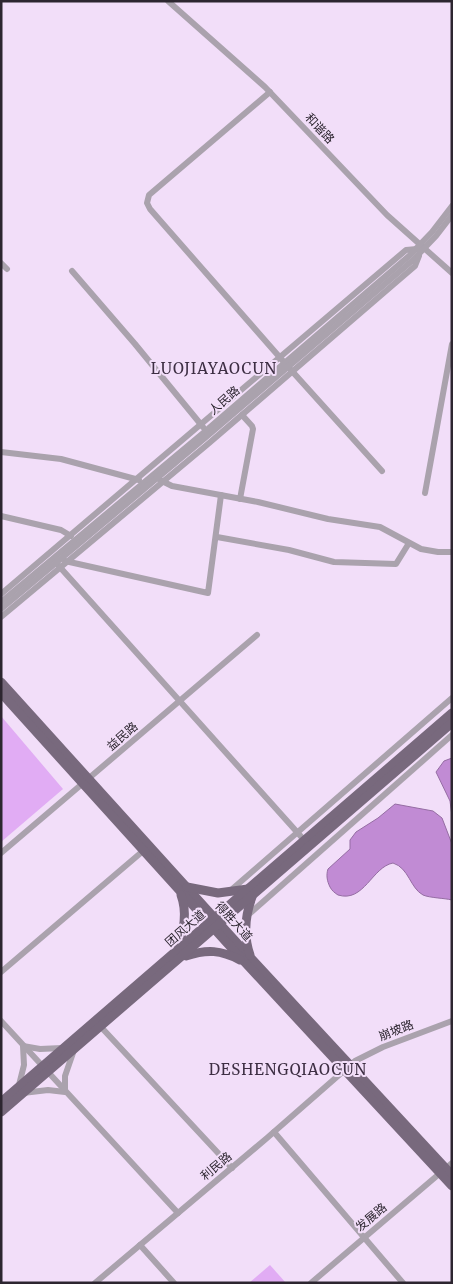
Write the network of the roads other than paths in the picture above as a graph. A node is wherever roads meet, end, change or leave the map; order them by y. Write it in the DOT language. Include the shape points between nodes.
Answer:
graph roads {
  1 [pos="168,1"];
  2 [pos="270,92"];
  3 [pos="452,206"];
  4 [pos="452,215"];
  5 [pos="420,248"];
  6 [pos="1,263"];
  7 [pos="7,269"];
  8 [pos="72,271"];
  9 [pos="452,273"];
  10 [pos="452,344"];
  11 [pos="286,365"];
  12 [pos="242,415"];
  13 [pos="203,428"];
  14 [pos="1,452"];
  15 [pos="382,471"];
  16 [pos="137,479"];
  17 [pos="160,480"];
  18 [pos="145,481"];
  19 [pos="424,493"];
  20 [pos="221,495"];
  21 [pos="240,499"];
  22 [pos="1,516"];
  23 [pos="71,536"];
  24 [pos="216,537"];
  25 [pos="409,543"];
  26 [pos="452,552"];
  27 [pos="67,562"];
  28 [pos="58,563"];
  29 [pos="1,594"];
  30 [pos="1,602"];
  31 [pos="1,609"];
  32 [pos="1,617"];
  33 [pos="256,635"];
  34 [pos="1,682"];
  35 [pos="1,693"];
  36 [pos="452,698"];
  37 [pos="180,701"];
  38 [pos="452,713"];
  39 [pos="452,723"];
  40 [pos="452,735"];
  41 [pos="86,782"];
  42 [pos="297,833"];
  43 [pos="304,841"];
  44 [pos="143,851"];
  45 [pos="1,853"];
  46 [pos="182,888"];
  47 [pos="229,892"];
  48 [pos="252,892"];
  49 [pos="247,916"];
  50 [pos="215,924"];
  51 [pos="179,955"];
  52 [pos="248,960"];
  53 [pos="1,972"];
  54 [pos="1,1021"];
  55 [pos="452,1021"];
  56 [pos="101,1027"];
  57 [pos="23,1046"];
  58 [pos="70,1048"];
  59 [pos="348,1068"];
  60 [pos="45,1070"];
  61 [pos="20,1091"];
  62 [pos="65,1092"];
  63 [pos="1,1102"];
  64 [pos="1,1112"];
  65 [pos="274,1132"];
  66 [pos="232,1168"];
  67 [pos="447,1170"];
  68 [pos="452,1186"];
  69 [pos="178,1213"];
  70 [pos="364,1238"];
  71 [pos="140,1245"];
  72 [pos="95,1283"];
  73 [pos="174,1283"];
  74 [pos="311,1283"];
  75 [pos="403,1283"];
  1 -- 2 [label="street, 和谐路"];
  2 -- 5 [label="street, 和谐路"];
  2 -- 11 [label="street" via="149,194 147,203"];
  3 -- 5 [label="street, 人民路"];
  4 -- 5 [label="street, 人民路" via="436,236"];
  5 -- 9 [label="street, 和谐路"];
  5 -- 11 [label="street, 人民路"];
  5 -- 11 [label="street" via="415,266"];
  6 -- 7 [label="street"];
  8 -- 13 [label="street"];
  10 -- 19 [label="street"];
  11 -- 12 [label="street"];
  11 -- 13 [label="street"];
  11 -- 15 [label="street"];
  11 -- 17 [label="street, 人民路"];
  12 -- 17 [label="street"];
  12 -- 21 [label="street" via="253,429"];
  13 -- 16 [label="street"];
  13 -- 18 [label="street, 人民路"];
  14 -- 16 [label="street" via="61,459"];
  16 -- 18 [label="street"];
  16 -- 23 [label="street"];
  17 -- 20 [label="street" via="172,486"];
  17 -- 27 [label="street"];
  17 -- 28 [label="street, 人民路"];
  18 -- 30 [label="street, 人民路"];
  20 -- 21 [label="street"];
  20 -- 24 [label="street"];
  21 -- 25 [label="street" via="380,527"];
  22 -- 23 [label="street" via="60,530"];
  23 -- 29 [label="street"];
  24 -- 25 [label="street" via="340,562 396,564"];
  24 -- 27 [label="street" via="208,593"];
  25 -- 26 [label="street" via="421,549"];
  27 -- 28 [label="street"];
  28 -- 31 [label="street, 人民路"];
  28 -- 32 [label="street"];
  28 -- 37 [label="street"];
  33 -- 37 [label="street, 益民路"];
  34 -- 41 [label="main road, 得胜大道"];
  35 -- 41 [label="main road, 得胜大道"];
  36 -- 42 [label="street"];
  37 -- 41 [label="street, 益民路"];
  37 -- 42 [label="street"];
  38 -- 43 [label="main road, 团风大道"];
  39 -- 48 [label="main road, 团风大道"];
  40 -- 49 [label="street"];
  41 -- 44 [label="main road, 得胜大道"];
  41 -- 45 [label="street, 益民路"];
  41 -- 46 [label="main road, 得胜大道"];
  42 -- 43 [label="street"];
  42 -- 47 [label="street"];
  43 -- 48 [label="main road, 团风大道"];
  44 -- 46 [label="main road, 得胜大道"];
  44 -- 53 [label="street"];
  46 -- 47 [label="main road"];
  46 -- 50 [label="main road, 得胜大道"];
  46 -- 51 [label="main road" via="185,916"];
  47 -- 48 [label="main road"];
  48 -- 49 [label="main road"];
  48 -- 50 [label="main road, 团风大道"];
  49 -- 52 [label="main road"];
  50 -- 51 [label="main road, 团风大道"];
  50 -- 52 [label="main road, 得胜大道"];
  51 -- 52 [label="main road" via="214,950"];
  51 -- 56 [label="main road, 团风大道"];
  51 -- 58 [label="main road, 团风大道"];
  52 -- 59 [label="main road, 得胜大道"];
  54 -- 57 [label="street"];
  55 -- 59 [label="street, 崩坡路" via="375,1050"];
  56 -- 58 [label="main road, 团风大道"];
  56 -- 66 [label="street"];
  57 -- 58 [label="street" via="46,1050"];
  57 -- 60 [label="street"];
  57 -- 61 [label="street"];
  58 -- 60 [label="main road, 团风大道"];
  58 -- 62 [label="street"];
  59 -- 65 [label="street, 利民路"];
  59 -- 67 [label="main road, 得胜大道"];
  60 -- 61 [label="main road, 团风大道"];
  60 -- 62 [label="street"];
  61 -- 62 [label="street"];
  61 -- 63 [label="main road, 团风大道"];
  61 -- 64 [label="main road, 团风大道"];
  62 -- 69 [label="street"];
  65 -- 66 [label="street, 利民路"];
  65 -- 70 [label="street"];
  66 -- 69 [label="street, 利民路"];
  67 -- 68 [label="main road, 得胜大道"];
  67 -- 70 [label="street, 发展路"];
  69 -- 71 [label="street, 利民路"];
  70 -- 74 [label="street, 发展路"];
  70 -- 75 [label="street"];
  71 -- 72 [label="street, 利民路"];
  71 -- 73 [label="street"];
}
